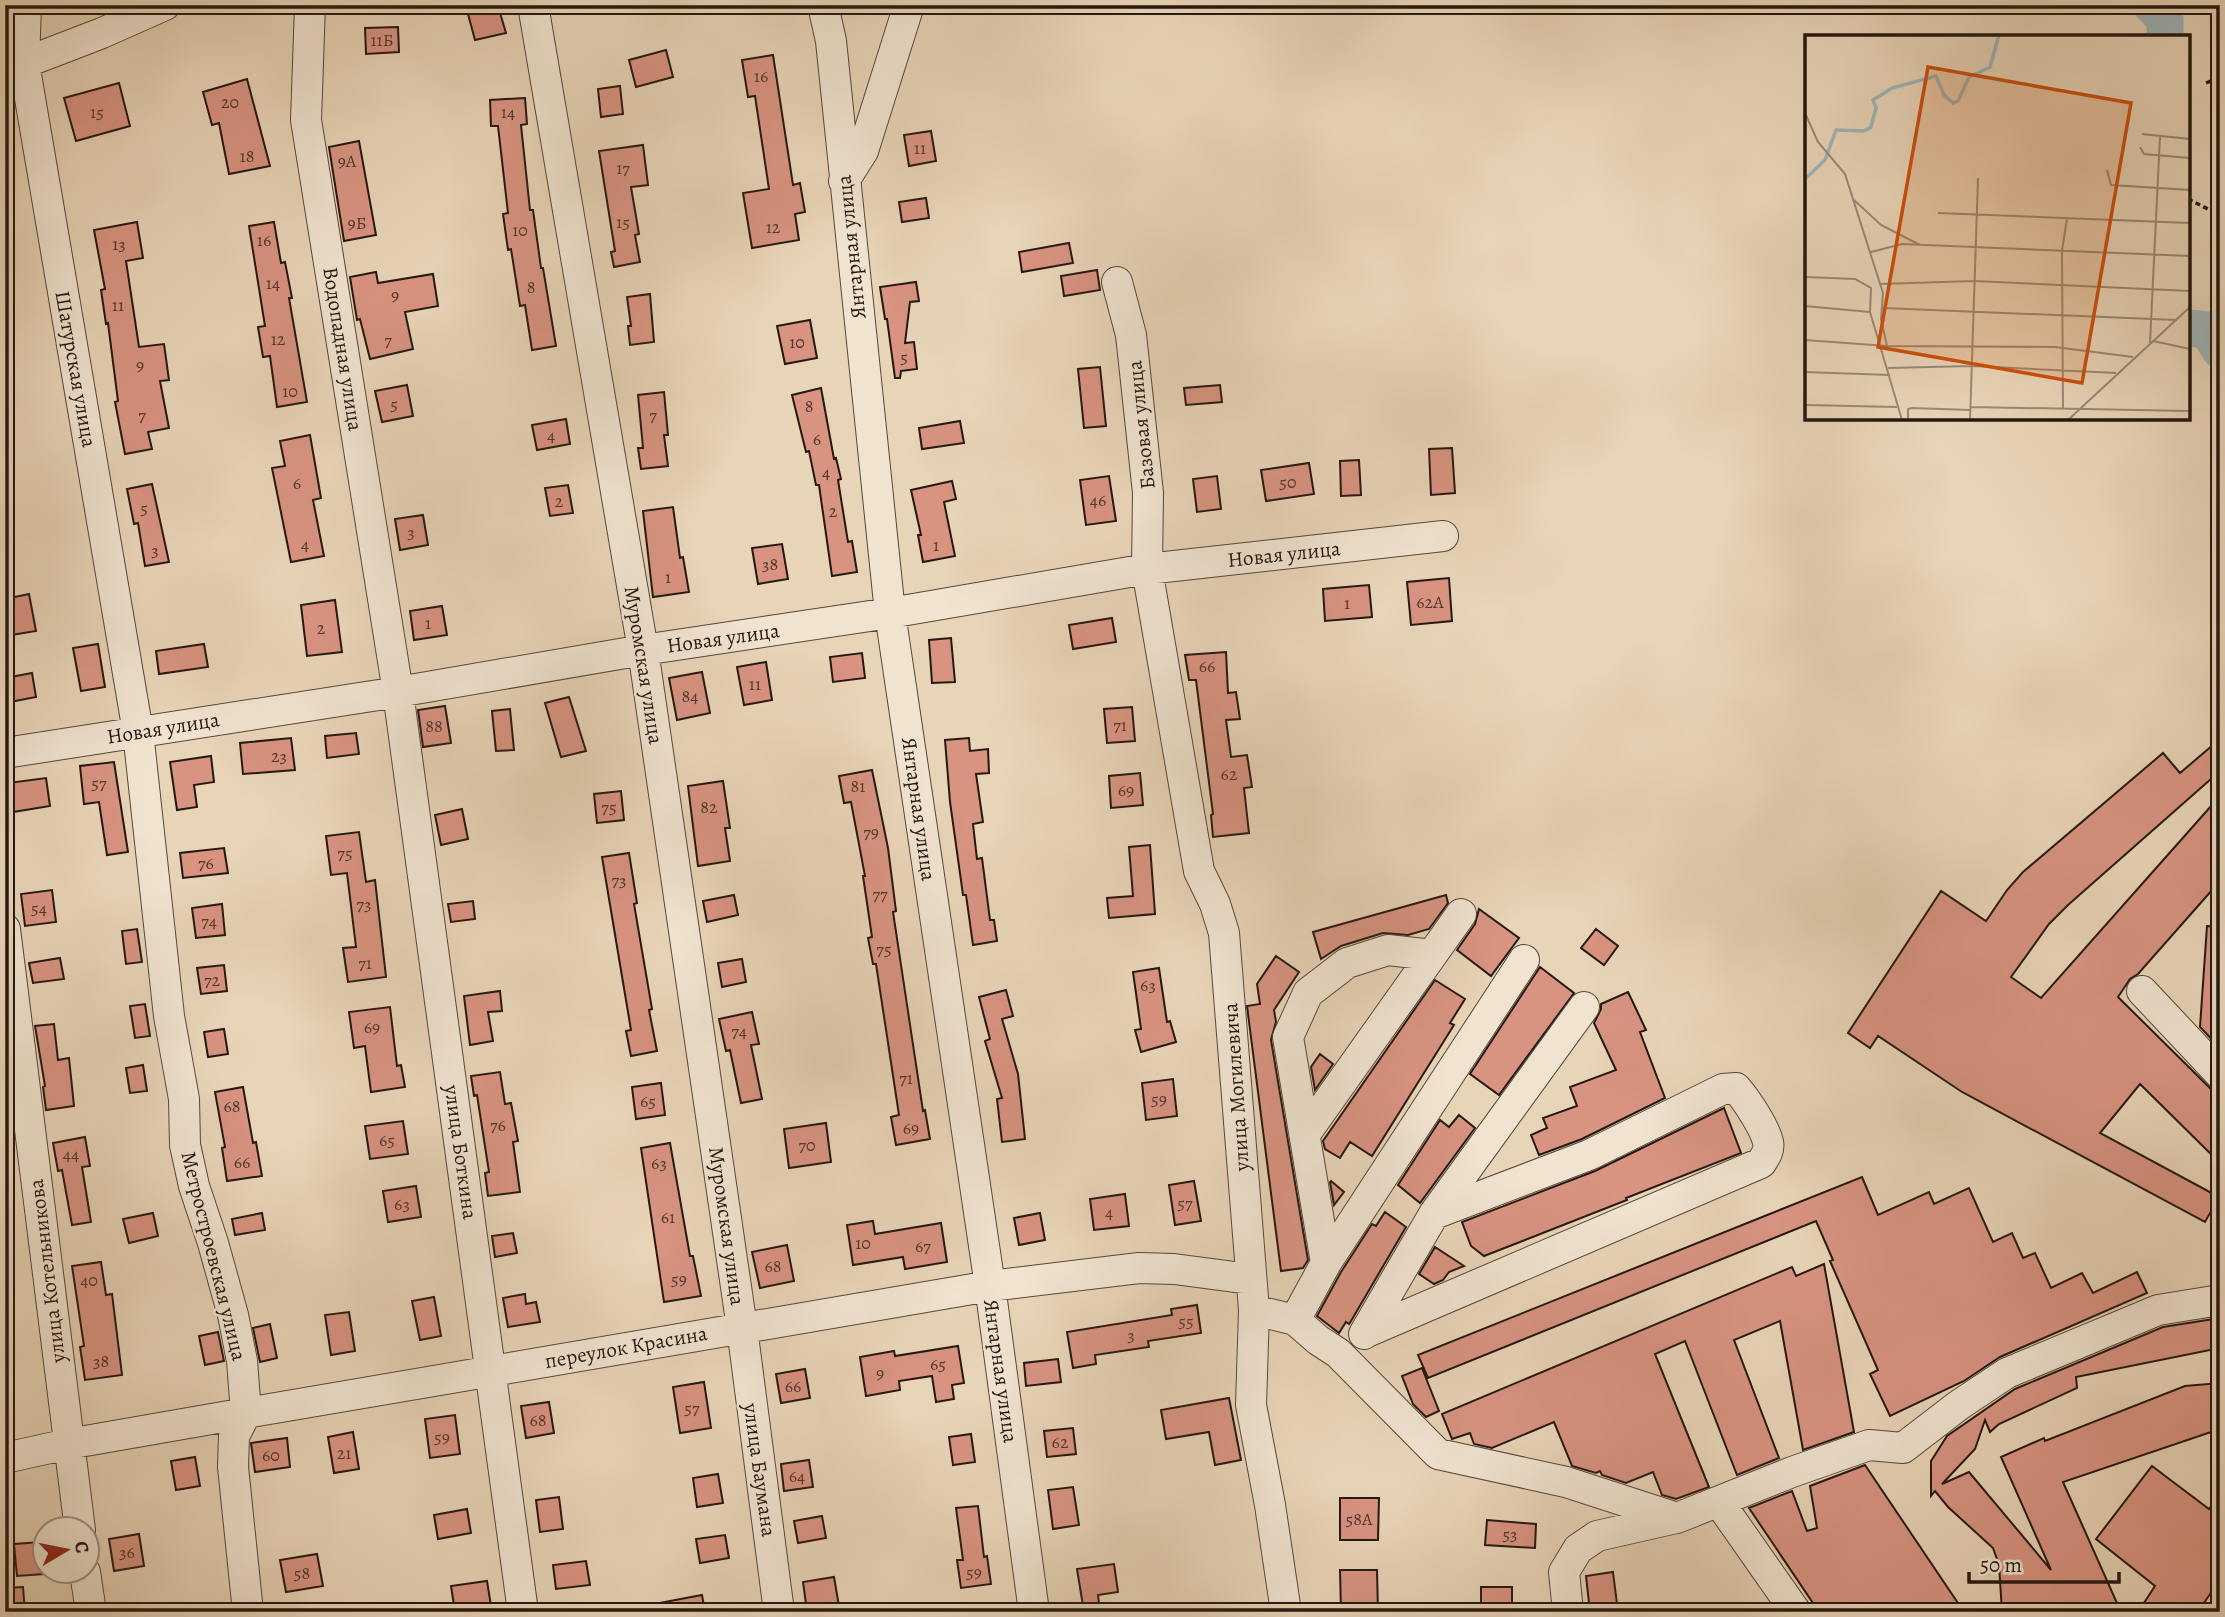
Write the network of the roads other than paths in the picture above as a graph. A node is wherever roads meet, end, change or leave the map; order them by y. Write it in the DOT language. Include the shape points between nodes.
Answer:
graph roads {
  1 [pos="164,5"];
  2 [pos="310,5"];
  3 [pos="533,5"];
  4 [pos="823,5"];
  5 [pos="909,5"];
  6 [pos="21,11"];
  7 [pos="24,63"];
  8 [pos="844,181"];
  9 [pos="1117,282"];
  10 [pos="1443,536"];
  11 [pos="1147,569"];
  12 [pos="890,613"];
  13 [pos="643,650"];
  14 [pos="398,692"];
  15 [pos="138,732"];
  16 [pos="5,753"];
  17 [pos="1461,915"];
  18 [pos="5,929"];
  19 [pos="1432,955"];
  20 [pos="1524,960"];
  21 [pos="2141,991"];
  22 [pos="1584,1007"];
  23 [pos="2220,1074"];
  24 [pos="1305,1134"];
  25 [pos="1434,1214"];
  26 [pos="1326,1263"];
  27 [pos="1250,1279"];
  28 [pos="990,1286"];
  29 [pos="2220,1300"];
  30 [pos="1254,1310"];
  31 [pos="1295,1320"];
  32 [pos="742,1328"];
  33 [pos="1367,1332"];
  34 [pos="1338,1353"];
  35 [pos="491,1370"];
  36 [pos="246,1413"];
  37 [pos="68,1444"];
  38 [pos="5,1458"];
  39 [pos="1719,1502"];
  40 [pos="78,1516"];
  41 [pos="1678,1518"];
  42 [pos="88,1586"];
  43 [pos="91,1612"];
  44 [pos="248,1612"];
  45 [pos="523,1612"];
  46 [pos="779,1612"];
  47 [pos="1034,1612"];
  48 [pos="1286,1612"];
  49 [pos="1568,1612"];
  50 [pos="1796,1612"];
  1 -- 7 [label="street"];
  2 -- 14 [label="street, Водопадная улица" via="306,120"];
  3 -- 13 [label="street, Муромская улица"];
  4 -- 8 [label="street, Янтарная улица" via="831,41"];
  5 -- 8 [label="street" via="863,151"];
  6 -- 7 [label="street, Шатурская улица"];
  7 -- 15 [label="street, Шатурская улица"];
  8 -- 12 [label="street, Янтарная улица"];
  9 -- 11 [label="street, Базовая улица" via="1131,335 1149,493"];
  10 -- 11 [label="street, Новая улица"];
  11 -- 12 [label="street, Новая улица"];
  11 -- 27 [label="street, улица Могилевича" via="1199,871 1224,933"];
  12 -- 13 [label="street, Новая улица"];
  12 -- 28 [label="street, Янтарная улица"];
  13 -- 14 [label="street, Новая улица"];
  13 -- 32 [label="street, Муромская улица"];
  14 -- 15 [label="street, Новая улица"];
  14 -- 35 [label="street, улица Боткина"];
  15 -- 16 [label="street, Новая улица"];
  15 -- 36 [label="street, Метростроевская улица" via="169,1016 184,1099 185,1145 233,1315"];
  17 -- 19 [label="street"];
  18 -- 37 [label="street, улица Котельникова"];
  19 -- 24 [label="street"];
  19 -- 24 [label="street" via="1388,950 1347,963 1308,993 1288,1037"];
  20 -- 26 [label="street"];
  21 -- 23 [label="street"];
  22 -- 25 [label="street"];
  24 -- 26 [label="street"];
  25 -- 33 [label="street"];
  25 -- 33 [label="street" via="1589,1155 1723,1089 1736,1088 1746,1099 1769,1143 1761,1163"];
  26 -- 31 [label="street"];
  27 -- 28 [label="street, переулок Красина" via="1139,1268"];
  27 -- 30 [label="street, улица Могилевича"];
  28 -- 32 [label="street, переулок Красина"];
  28 -- 47 [label="street, Янтарная улица"];
  29 -- 39 [label="street" via="2158,1310 2007,1373 1903,1448 1870,1445"];
  30 -- 31 [label="street"];
  30 -- 48 [label="street, улица Могилевича" via="1251,1405"];
  31 -- 34 [label="street"];
  32 -- 35 [label="street, переулок Красина"];
  32 -- 46 [label="street, улица Баумана"];
  33 -- 34 [label="street"];
  34 -- 41 [label="street" via="1438,1454 1566,1482"];
  35 -- 36 [label="street, переулок Красина"];
  35 -- 45 [label="street, улица Боткина"];
  36 -- 37 [label="street, переулок Красина"];
  36 -- 44 [label="street, Метростроевская улица" via="234,1436 233,1467"];
  37 -- 38 [label="street, переулок Красина"];
  37 -- 40 [label="street, улица Котельникова"];
  39 -- 41 [label="street"];
  39 -- 50 [label="street"];
  41 -- 49 [label="street" via="1597,1536 1578,1549 1564,1572"];
  42 -- 43 [label="street"];
}
